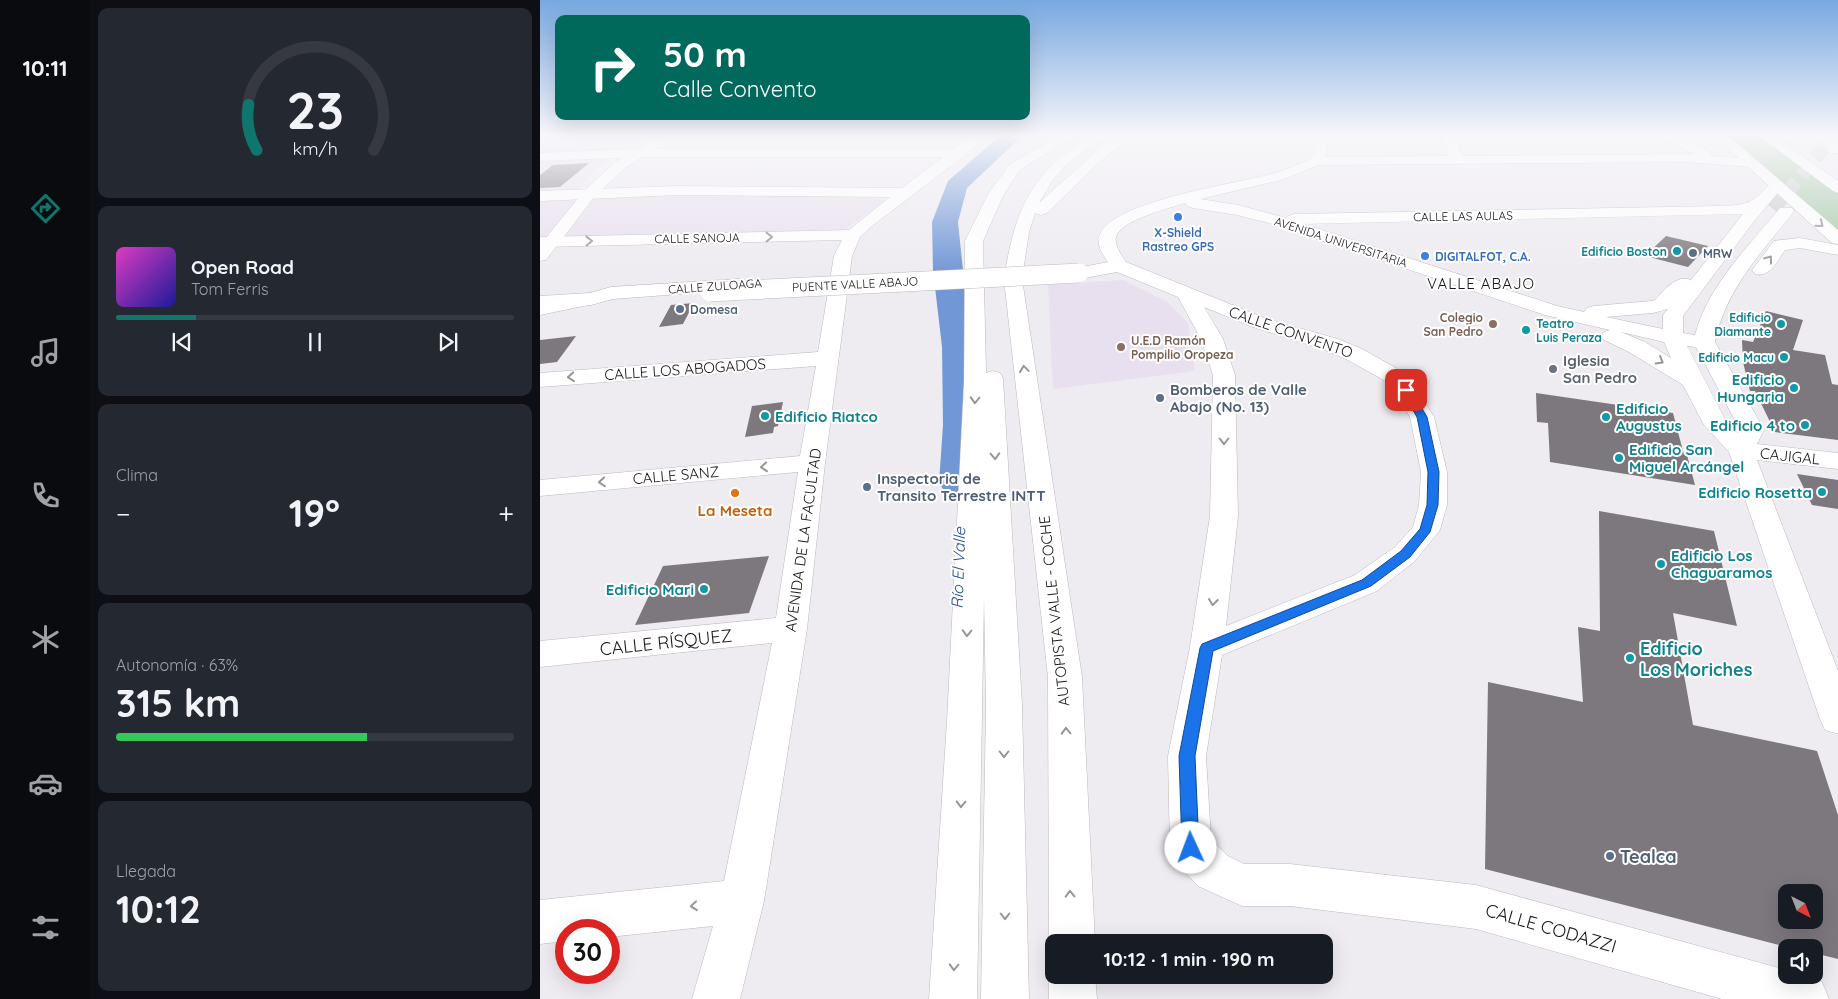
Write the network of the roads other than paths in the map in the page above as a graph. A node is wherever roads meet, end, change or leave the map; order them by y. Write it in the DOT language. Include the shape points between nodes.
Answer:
graph roads {
  1 [pos="602,182"];
  2 [pos="921,182"];
  3 [pos="1005,182"];
  4 [pos="1043,182"];
  5 [pos="1068,182"];
  6 [pos="1254,182"];
  7 [pos="1773,182"];
  8 [pos="1241,185"];
  9 [pos="1777,185"];
  10 [pos="590,192"];
  11 [pos="906,193"];
  12 [pos="540,196"];
  13 [pos="1179,201"];
  14 [pos="1773,208"];
  15 [pos="1238,210"];
  16 [pos="1651,212"];
  17 [pos="987,214"];
  18 [pos="1275,220"];
  19 [pos="1022,224"];
  20 [pos="853,235"];
  21 [pos="1733,235"];
  22 [pos="1838,239"];
  23 [pos="546,242"];
  24 [pos="1838,250"];
  25 [pos="540,256"];
  26 [pos="1119,266"];
  27 [pos="838,284"];
  28 [pos="540,294"];
  29 [pos="1188,295"];
  30 [pos="1721,298"];
  31 [pos="591,300"];
  32 [pos="540,302"];
  33 [pos="540,309"];
  34 [pos="1552,311"];
  35 [pos="1260,323"];
  36 [pos="1212,338"];
  37 [pos="1673,338"];
  38 [pos="1704,342"];
  39 [pos="829,358"];
  40 [pos="540,380"];
  41 [pos="1693,381"];
  42 [pos="1741,450"];
  43 [pos="1838,461"];
  44 [pos="812,463"];
  45 [pos="540,488"];
  46 [pos="791,629"];
  47 [pos="1207,648"];
  48 [pos="540,654"];
  49 [pos="1838,719"];
  50 [pos="742,901"];
  51 [pos="540,922"];
  52 [pos="1072,934"];
  53 [pos="1072,984"];
  54 [pos="716,999"];
  55 [pos="953,999"];
  56 [pos="1005,999"];
  57 [pos="1073,999"];
  58 [pos="1805,999"];
  1 -- 10 [label="main road"];
  2 -- 11 [label="main road, AVENIDA DE LA FACULTAD"];
  3 -- 17 [label="main road"];
  4 -- 19 [label="main road, AUTOPISTA VALLE - COCHE"];
  5 -- 19 [label="main road" via="1037,214"];
  6 -- 8 [label="main road"];
  7 -- 9 [label="main road"];
  8 -- 13 [label="main road"];
  8 -- 15 [label="main road" via="1233,197"];
  9 -- 14 [label="main road"];
  9 -- 22 [label="main road, one-way"];
  10 -- 11 [label="main road" via="754,190"];
  10 -- 12 [label="main road"];
  10 -- 23 [label="main road"];
  11 -- 20 [label="main road, AVENIDA DE LA FACULTAD"];
  13 -- 15 [label="main road, AVENIDA UNIVERSITARIA"];
  13 -- 26 [label="main road" via="1140,211 1108,233 1107,242"];
  14 -- 16 [label="main road, CALLE LAS AULAS"];
  14 -- 21 [label="main road"];
  14 -- 30 [label="main road"];
  14 -- 37 [label="main road" via="1684,313"];
  15 -- 18 [label="main road, AVENIDA UNIVERSITARIA"];
  16 -- 18 [label="main road, CALLE LAS AULAS"];
  16 -- 21 [label="main road, CALLE LAS AULAS" via="1708,219 1728,228"];
  17 -- 55 [label="main road, one-way" via="974,241 975,382"];
  17 -- 56 [label="main road, one-way" via="1004,705"];
  18 -- 34 [label="main road, AVENIDA UNIVERSITARIA"];
  52 -- 19 [label="main road, AUTOPISTA VALLE - COCHE, one-way" via="1065,678 1013,279"];
  23 -- 20 [label="main road, CALLE SANOJA, one-way"];
  20 -- 27 [label="main road, AVENIDA DE LA FACULTAD" via="843,256"];
  21 -- 34 [label="main road" via="1662,304 1653,308 1609,312"];
  21 -- 37 [label="main road" via="1673,316"];
  23 -- 25 [label="main road"];
  30 -- 24 [label="main road, one-way" via="1740,295 1780,245 1800,243"];
  26 -- 29 [label="main road, CALLE CONVENTO"];
  26 -- 31 [label="main road, PUENTE VALLE ABAJO, bridge" via="1079,273"];
  27 -- 31 [label="main road, CALLE ZULOAGA" via="643,302 602,304"];
  27 -- 39 [label="main road, AVENIDA DE LA FACULTAD"];
  28 -- 31 [label="main road"];
  29 -- 35 [label="main road, CALLE CONVENTO"];
  29 -- 36 [label="main road, CALLE CODAZZI"];
  30 -- 38 [label="main road" via="1709,318"];
  31 -- 32 [label="main road, CALLE ZULOAGA"];
  31 -- 33 [label="main road"];
  34 -- 37 [label="main road, AVENIDA UNIVERSITARIA"];
  34 -- 41 [label="main road, one-way" via="1637,347"];
  35 -- 36 [label="main road" via="1232,328"];
  35 -- 47 [label="main road, CALLE CONVENTO" via="1330,344 1395,377 1422,417 1434,472 1433,505 1426,530 1406,554 1366,583"];
  36 -- 47 [label="main road, CALLE CODAZZI, one-way" via="1224,375 1224,516"];
  37 -- 38 [label="main road, AVENIDA UNIVERSITARIA"];
  37 -- 41 [label="main road"];
  38 -- 42 [label="main road" via="1752,430"];
  39 -- 40 [label="main road, CALLE LOS ABOGADOS, one-way"];
  39 -- 44 [label="main road, AVENIDA DE LA FACULTAD"];
  41 -- 42 [label="main road" via="1716,425"];
  42 -- 43 [label="main road, CAJIGAL"];
  42 -- 49 [label="main road"];
  44 -- 45 [label="main road, CALLE SANZ, one-way"];
  44 -- 46 [label="main road, AVENIDA DE LA FACULTAD"];
  46 -- 48 [label="main road, CALLE RÍSQUEZ"];
  46 -- 50 [label="main road, AVENIDA DE LA FACULTAD"];
  47 -- 58 [label="main road, CALLE CODAZZI" via="1187,756 1191,848 1213,870 1242,886 1290,885 1476,907"];
  50 -- 51 [label="main road, one-way"];
  50 -- 54 [label="main road, AVENIDA DE LA FACULTAD"];
  53 -- 57 [label="main road"];
}
